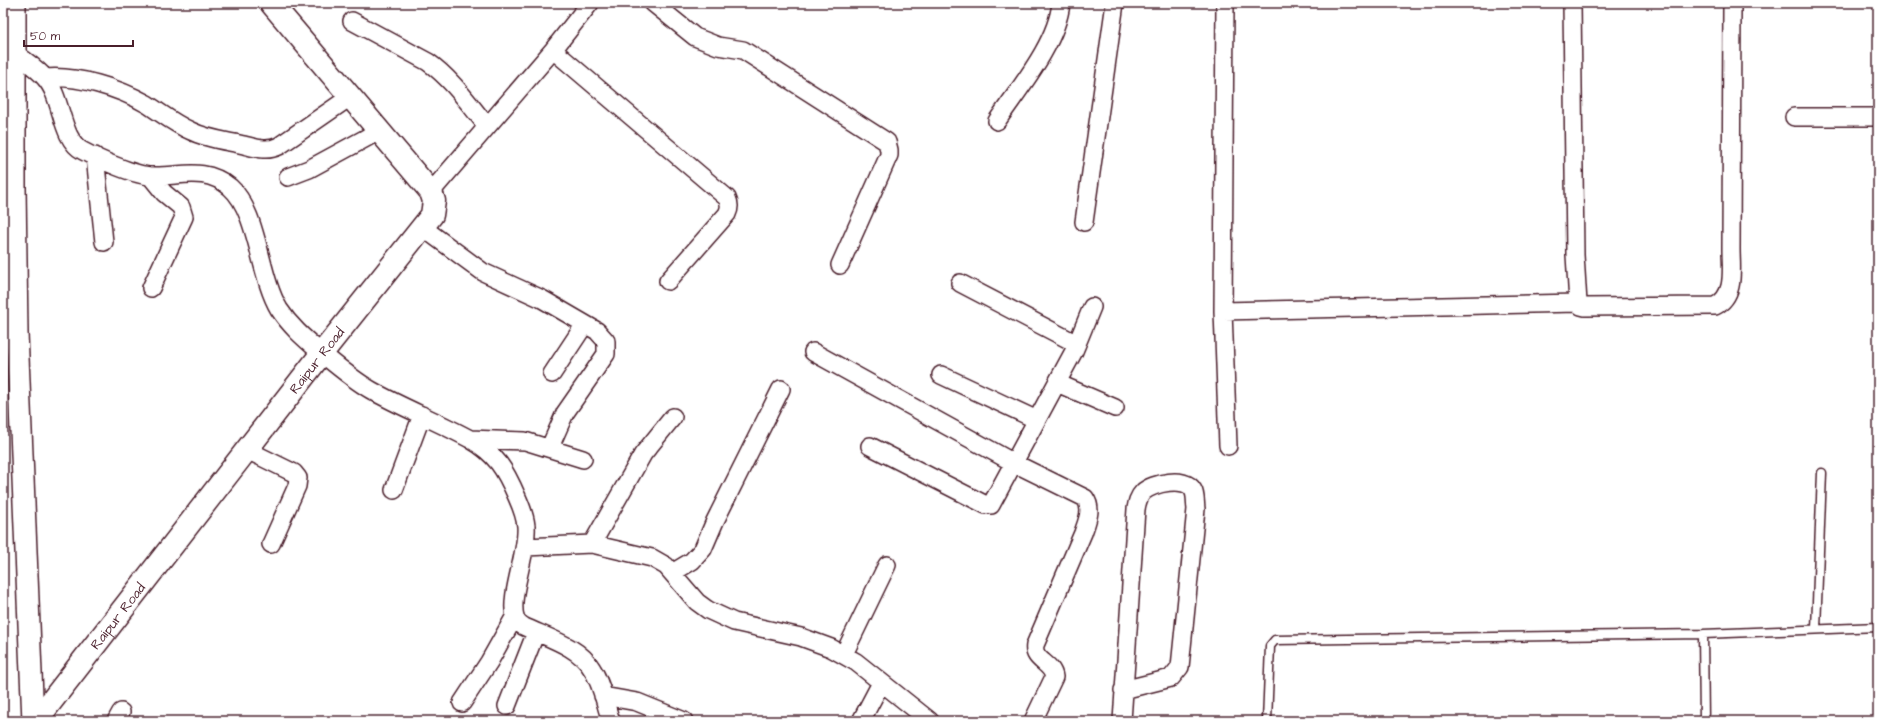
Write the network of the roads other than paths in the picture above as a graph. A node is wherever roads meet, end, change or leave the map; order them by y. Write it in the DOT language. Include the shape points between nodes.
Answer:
graph roads {
  1 [pos="15,3"];
  2 [pos="271,3"];
  3 [pos="590,3"];
  4 [pos="653,3"];
  5 [pos="1061,3"];
  6 [pos="1225,3"];
  7 [pos="1572,3"];
  8 [pos="1732,3"];
  9 [pos="1112,4"];
  10 [pos="352,21"];
  11 [pos="9,28"];
  12 [pos="553,50"];
  13 [pos="15,53"];
  14 [pos="45,78"];
  15 [pos="350,97"];
  16 [pos="1794,117"];
  17 [pos="1878,117"];
  18 [pos="997,121"];
  19 [pos="487,126"];
  20 [pos="379,130"];
  21 [pos="95,156"];
  22 [pos="151,176"];
  23 [pos="288,177"];
  24 [pos="9,189"];
  25 [pos="430,192"];
  26 [pos="1084,222"];
  27 [pos="422,227"];
  28 [pos="104,242"];
  29 [pos="840,264"];
  30 [pos="668,281"];
  31 [pos="960,283"];
  32 [pos="151,288"];
  33 [pos="1578,302"];
  34 [pos="1092,307"];
  35 [pos="1223,311"];
  36 [pos="585,324"];
  37 [pos="1077,344"];
  38 [pos="813,352"];
  39 [pos="322,353"];
  40 [pos="552,374"];
  41 [pos="941,374"];
  42 [pos="1057,383"];
  43 [pos="781,389"];
  44 [pos="1115,408"];
  45 [pos="422,415"];
  46 [pos="674,417"];
  47 [pos="1037,420"];
  48 [pos="470,439"];
  49 [pos="870,446"];
  50 [pos="1228,446"];
  51 [pos="550,447"];
  52 [pos="247,450"];
  53 [pos="583,459"];
  54 [pos="1014,463"];
  55 [pos="1822,473"];
  56 [pos="394,490"];
  57 [pos="271,544"];
  58 [pos="592,544"];
  59 [pos="525,547"];
  60 [pos="887,565"];
  61 [pos="672,573"];
  62 [pos="515,616"];
  63 [pos="1878,627"];
  64 [pos="1816,629"];
  65 [pos="536,632"];
  66 [pos="1702,634"];
  67 [pos="844,654"];
  68 [pos="881,683"];
  69 [pos="1124,690"];
  70 [pos="603,696"];
  71 [pos="462,703"];
  72 [pos="507,706"];
  73 [pos="35,721"];
  74 [pos="611,721"];
  75 [pos="684,721"];
  76 [pos="861,721"];
  77 [pos="930,721"];
  78 [pos="1033,721"];
  79 [pos="1122,721"];
  80 [pos="1267,721"];
  81 [pos="1704,721"];
  1 -- 11 [label="street"];
  2 -- 15 [label="main road"];
  3 -- 12 [label="street"];
  4 -- 29 [label="street" via="695,37 718,46 743,50 887,142 889,155"];
  5 -- 18 [label="street" via="1059,20 1052,38"];
  6 -- 35 [label="street"];
  7 -- 33 [label="street" via="1575,255"];
  8 -- 33 [label="street" via="1731,249 1730,290 1727,297 1722,303 1706,307 1586,307"];
  9 -- 26 [label="street"];
  10 -- 19 [label="street" via="428,62 451,82"];
  11 -- 13 [label="street"];
  12 -- 19 [label="street"];
  12 -- 30 [label="street" via="729,202 727,214"];
  13 -- 14 [label="street"];
  13 -- 24 [label="street"];
  14 -- 15 [label="street" via="77,78 106,87 146,104 177,124 201,135 267,150 279,146"];
  14 -- 21 [label="street" via="57,98 71,141 82,151"];
  15 -- 20 [label="main road"];
  16 -- 17 [label="street"];
  19 -- 25 [label="street"];
  20 -- 23 [label="street" via="309,169"];
  20 -- 25 [label="main road"];
  21 -- 22 [label="street" via="134,173"];
  21 -- 28 [label="street"];
  22 -- 32 [label="street" via="164,193 181,207 184,217"];
  22 -- 39 [label="street" via="203,174 230,187 245,209 270,290 279,308 292,327"];
  24 -- 73 [label="street"];
  25 -- 27 [label="main road, Raipur Road" via="434,207 432,215"];
  27 -- 36 [label="street" via="483,272 542,299"];
  27 -- 39 [label="main road, Raipur Road"];
  31 -- 37 [label="street"];
  33 -- 35 [label="street"];
  34 -- 37 [label="street"];
  35 -- 50 [label="street"];
  36 -- 40 [label="street"];
  36 -- 51 [label="street" via="597,331 606,341 606,354 565,413"];
  37 -- 42 [label="street"];
  38 -- 54 [label="street"];
  39 -- 45 [label="street" via="370,389"];
  39 -- 52 [label="main road, Raipur Road"];
  41 -- 47 [label="street"];
  42 -- 44 [label="street"];
  42 -- 47 [label="street"];
  43 -- 61 [label="street" via="703,549 692,561"];
  45 -- 48 [label="street"];
  45 -- 56 [label="street"];
  46 -- 58 [label="street" via="643,454"];
  47 -- 54 [label="street"];
  48 -- 51 [label="street" via="525,441"];
  48 -- 59 [label="street" via="487,450 506,472 525,519"];
  49 -- 54 [label="street" via="987,506 992,504"];
  51 -- 53 [label="street"];
  52 -- 57 [label="street" via="294,473 298,478 297,486"];
  52 -- 73 [label="main road, Raipur Road"];
  54 -- 78 [label="street" via="1085,498 1090,508 1084,533 1035,645 1037,657 1051,669 1054,677"];
  55 -- 64 [label="lane"];
  58 -- 59 [label="street"];
  58 -- 61 [label="street" via="652,558"];
  59 -- 62 [label="street" via="514,604"];
  60 -- 67 [label="street"];
  61 -- 67 [label="street" via="697,602 720,616 734,622 801,637"];
  62 -- 65 [label="street" via="519,624"];
  62 -- 71 [label="street"];
  63 -- 64 [label="lane"];
  64 -- 66 [label="lane"];
  65 -- 70 [label="street" via="570,649 585,660 597,677"];
  65 -- 72 [label="street"];
  66 -- 80 [label="lane" via="1275,640 1270,646"];
  66 -- 81 [label="lane"];
  67 -- 68 [label="street"];
  68 -- 76 [label="street"];
  68 -- 77 [label="street"];
  69 -- 69 [label="street" via="1138,500 1143,492 1154,485 1181,482 1193,490 1196,509 1180,667 1171,678"];
  69 -- 79 [label="street"];
  70 -- 74 [label="street"];
  70 -- 75 [label="street" via="637,702"];
}
